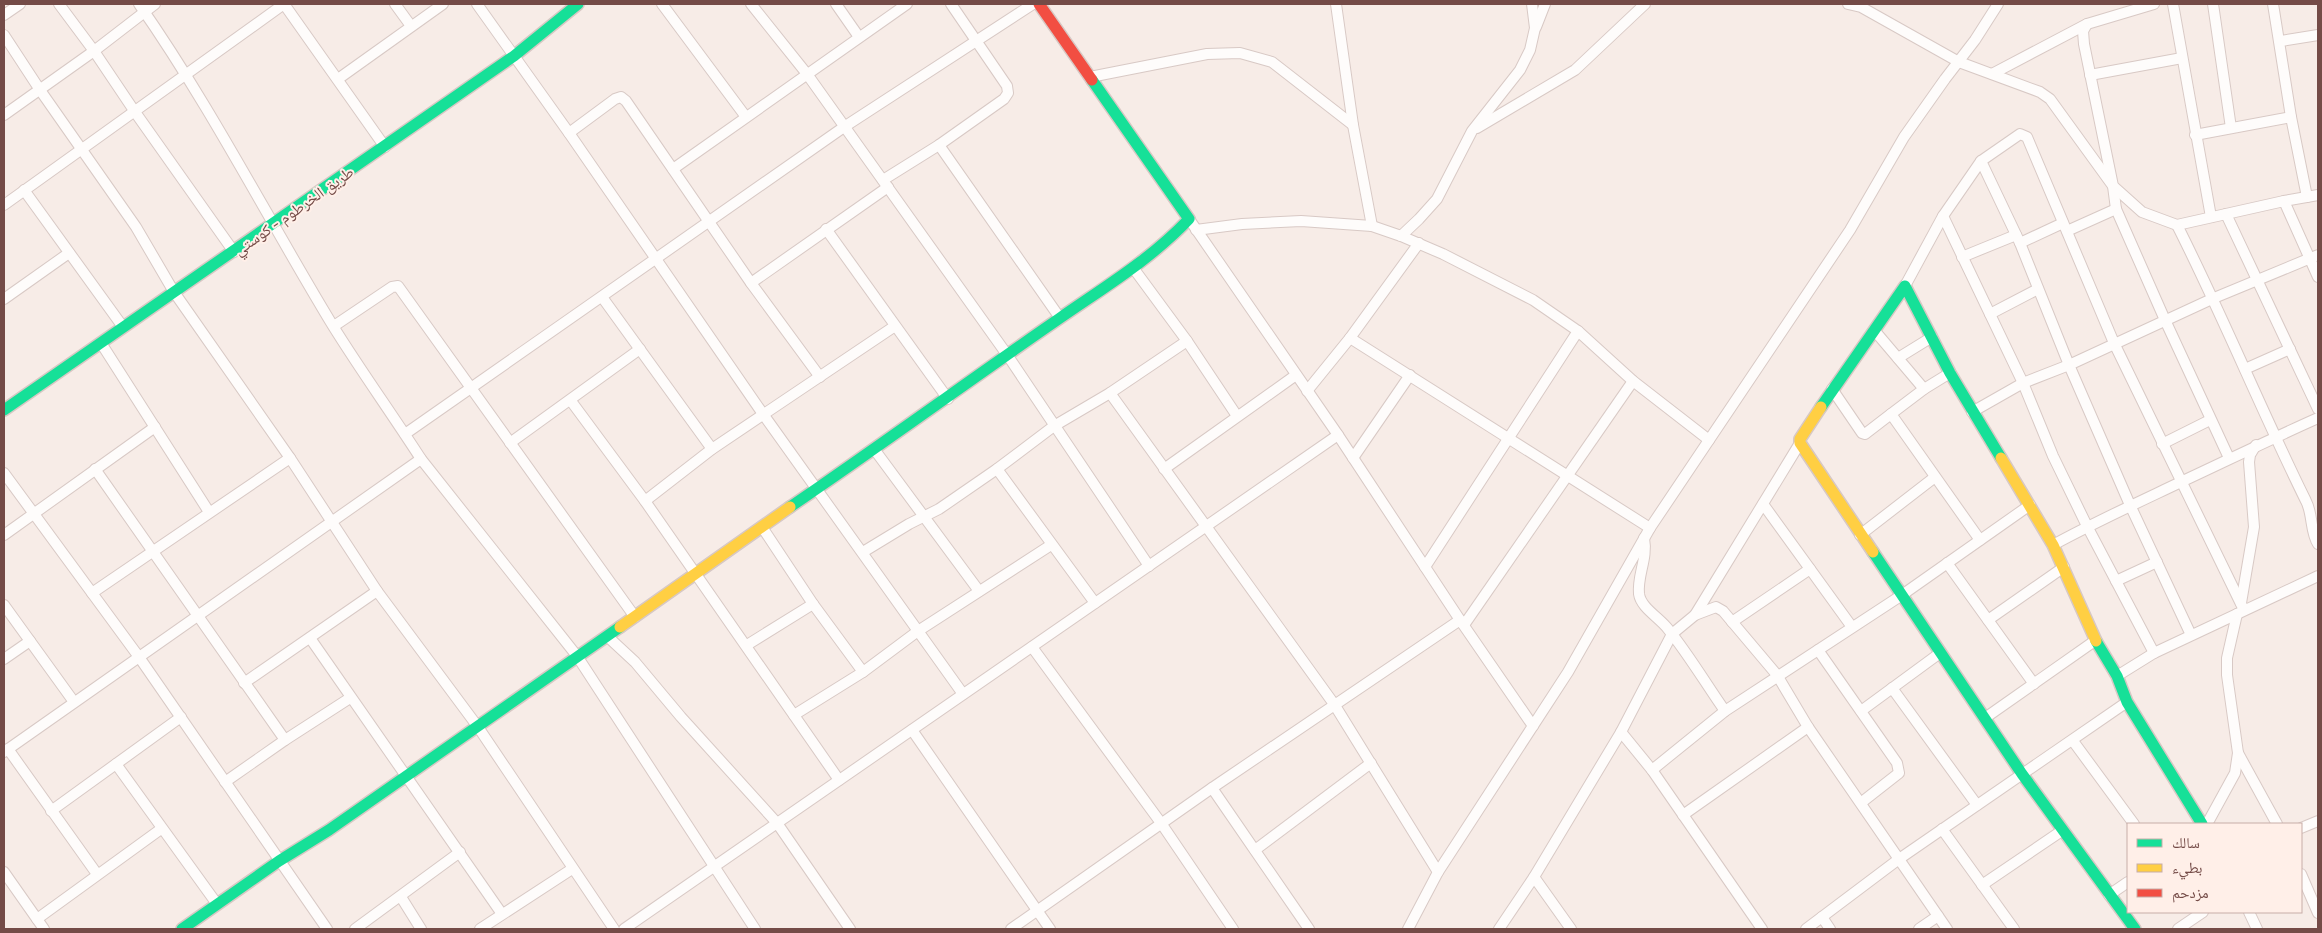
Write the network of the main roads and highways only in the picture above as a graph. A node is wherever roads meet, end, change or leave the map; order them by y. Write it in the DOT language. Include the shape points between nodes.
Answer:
graph roads {
  1 [pos="578,4"];
  2 [pos="1039,4"];
  3 [pos="4,410"];
  4 [pos="2201,823"];
  5 [pos="182,929"];
  6 [pos="2135,929"];
  1 -- 3 [label="main road, طريق الخرطوم - كوستي" via="514,56"];
  2 -- 5 [label="main road" via="1189,219 1134,269 478,727"];
  4 -- 6 [label="main road" via="2127,702 2053,545 1950,374 1905,286 1832,389 1800,443 2022,774"];
}
